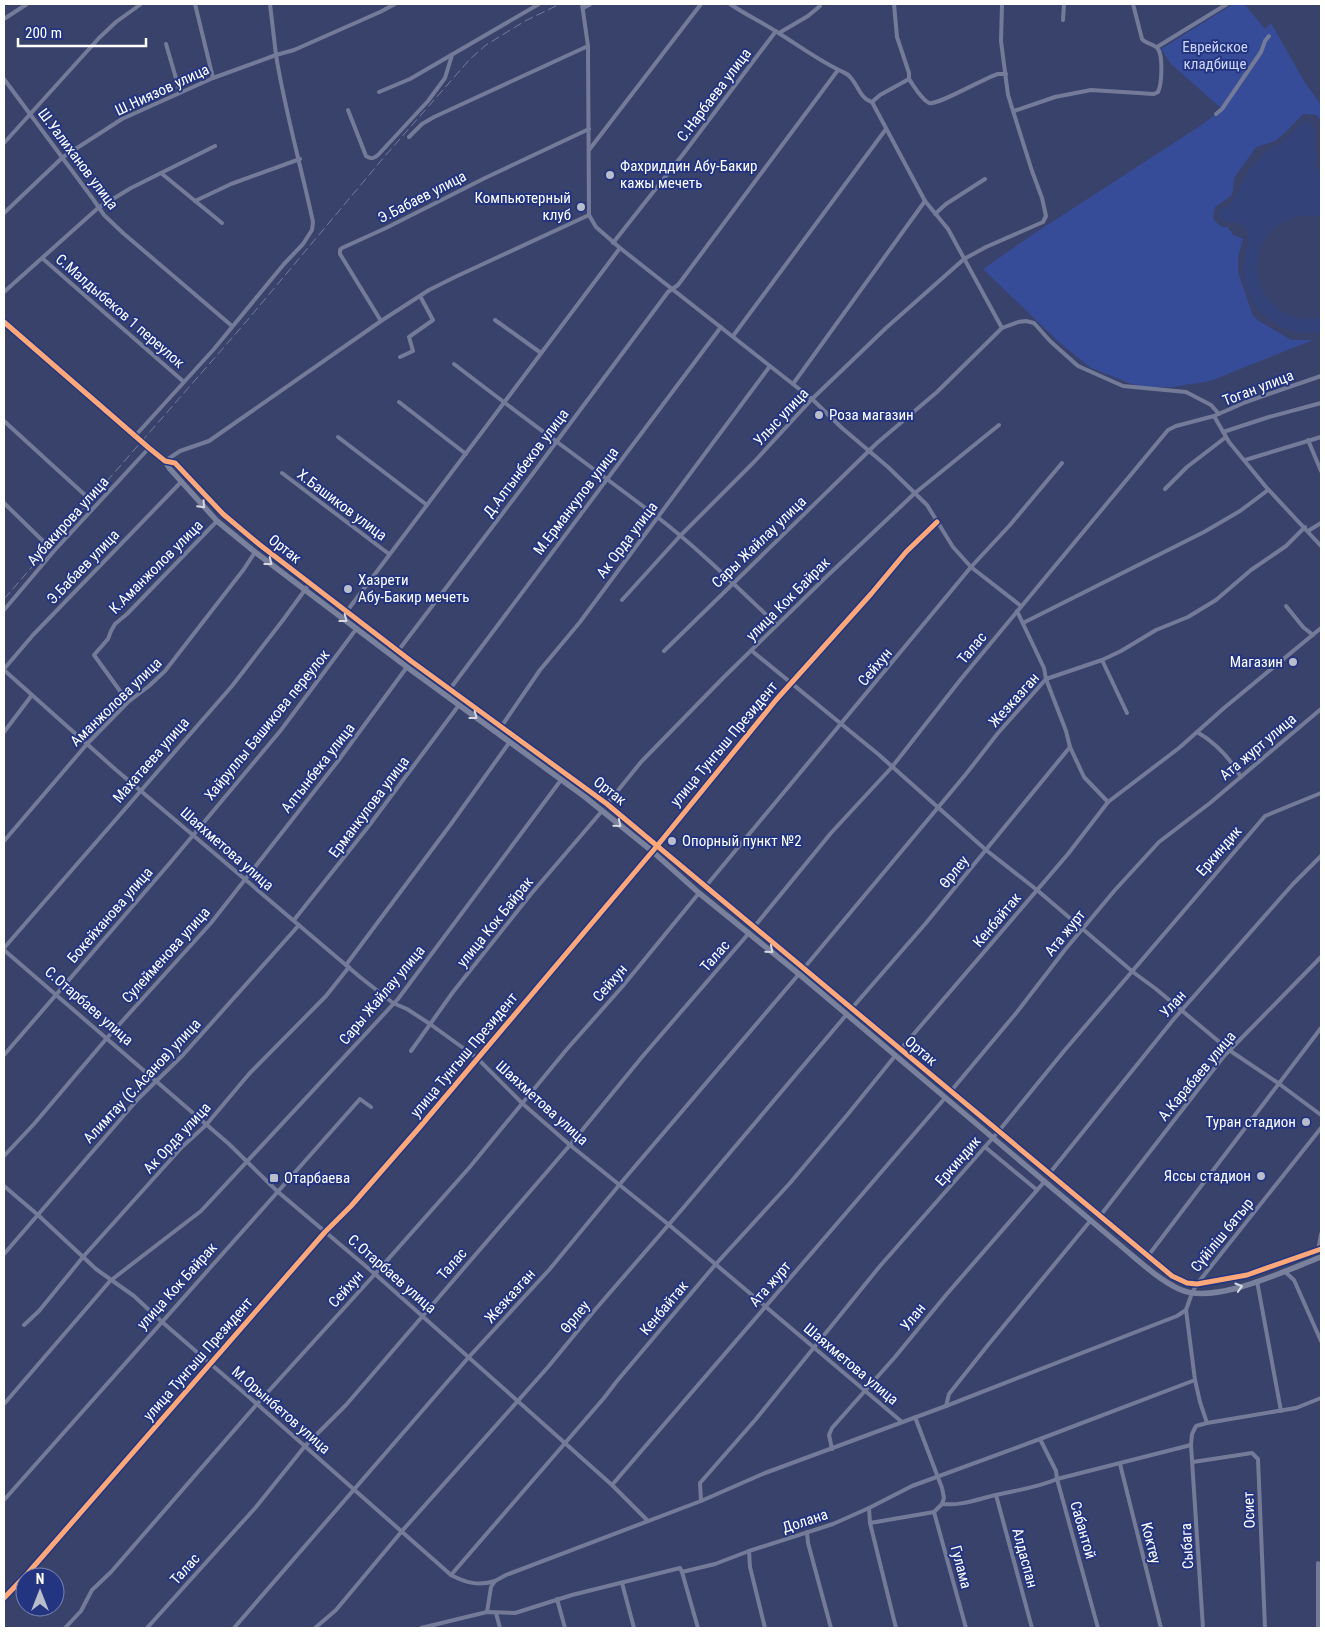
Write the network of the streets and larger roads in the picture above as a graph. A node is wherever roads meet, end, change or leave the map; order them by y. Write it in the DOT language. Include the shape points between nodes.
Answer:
graph roads {
  1 [pos="27,4"];
  2 [pos="141,4"];
  3 [pos="195,4"];
  4 [pos="270,4"];
  5 [pos="396,4"];
  6 [pos="539,4"];
  7 [pos="591,4"];
  8 [pos="701,4"];
  9 [pos="730,4"];
  10 [pos="894,4"];
  11 [pos="1002,4"];
  12 [pos="1064,4"];
  13 [pos="1133,4"];
  14 [pos="1227,4"];
  15 [pos="582,6"];
  16 [pos="820,6"];
  17 [pos="4,19"];
  18 [pos="1063,20"];
  19 [pos="777,32"];
  20 [pos="1269,36"];
  21 [pos="166,44"];
  22 [pos="588,46"];
  23 [pos="1157,47"];
  24 [pos="276,55"];
  25 [pos="452,55"];
  26 [pos="838,70"];
  27 [pos="1006,74"];
  28 [pos="213,78"];
  29 [pos="4,79"];
  30 [pos="909,79"];
  31 [pos="180,92"];
  32 [pos="379,92"];
  33 [pos="872,102"];
  34 [pos="348,110"];
  35 [pos="1014,111"];
  36 [pos="30,113"];
  37 [pos="1216,114"];
  38 [pos="589,129"];
  39 [pos="886,130"];
  40 [pos="409,137"];
  41 [pos="4,143"];
  42 [pos="215,146"];
  43 [pos="589,150"];
  44 [pos="63,158"];
  45 [pos="300,160"];
  46 [pos="161,173"];
  47 [pos="985,179"];
  48 [pos="195,201"];
  49 [pos="925,201"];
  50 [pos="98,208"];
  51 [pos="4,213"];
  52 [pos="935,214"];
  53 [pos="589,215"];
  54 [pos="222,223"];
  55 [pos="614,243"];
  56 [pos="620,248"];
  57 [pos="42,258"];
  58 [pos="964,259"];
  59 [pos="672,288"];
  60 [pos="4,292"];
  61 [pos="420,296"];
  62 [pos="495,320"];
  63 [pos="381,321"];
  64 [pos="4,322"];
  65 [pos="232,326"];
  66 [pos="721,327"];
  67 [pos="1002,328"];
  68 [pos="734,336"];
  69 [pos="540,353"];
  70 [pos="400,356"];
  71 [pos="454,364"];
  72 [pos="770,366"];
  73 [pos="1321,376"];
  74 [pos="184,382"];
  75 [pos="793,384"];
  76 [pos="812,399"];
  77 [pos="399,402"];
  78 [pos="505,402"];
  79 [pos="1321,403"];
  80 [pos="1219,414"];
  81 [pos="1214,416"];
  82 [pos="4,421"];
  83 [pos="999,425"];
  84 [pos="1168,430"];
  85 [pos="1223,432"];
  86 [pos="135,436"];
  87 [pos="338,437"];
  88 [pos="1226,437"];
  89 [pos="1321,437"];
  90 [pos="1308,440"];
  91 [pos="556,441"];
  92 [pos="149,448"];
  93 [pos="870,450"];
  94 [pos="466,454"];
  95 [pos="165,460"];
  96 [pos="1245,460"];
  97 [pos="1062,463"];
  98 [pos="1321,471"];
  99 [pos="282,473"];
  100 [pos="607,480"];
  101 [pos="181,482"];
  102 [pos="1165,490"];
  103 [pos="1268,490"];
  104 [pos="915,493"];
  105 [pos="85,495"];
  106 [pos="4,503"];
  107 [pos="427,505"];
  108 [pos="657,517"];
  109 [pos="217,521"];
  110 [pos="937,522"];
  111 [pos="1321,523"];
  112 [pos="1307,529"];
  113 [pos="680,536"];
  114 [pos="45,542"];
  115 [pos="1321,546"];
  116 [pos="255,552"];
  117 [pos="389,554"];
  118 [pos="971,567"];
  119 [pos="310,583"];
  120 [pos="732,583"];
  121 [pos="305,590"];
  122 [pos="622,600"];
  123 [pos="1021,606"];
  124 [pos="1286,606"];
  125 [pos="4,610"];
  126 [pos="347,611"];
  127 [pos="1018,611"];
  128 [pos="1023,623"];
  129 [pos="777,625"];
  130 [pos="357,628"];
  131 [pos="1321,628"];
  132 [pos="1313,635"];
  133 [pos="752,650"];
  134 [pos="398,651"];
  135 [pos="664,651"];
  136 [pos="1102,660"];
  137 [pos="407,667"];
  138 [pos="4,670"];
  139 [pos="1046,679"];
  140 [pos="792,684"];
  141 [pos="450,689"];
  142 [pos="32,695"];
  143 [pos="128,702"];
  144 [pos="459,705"];
  145 [pos="1321,709"];
  146 [pos="1127,713"];
  147 [pos="841,724"];
  148 [pos="501,727"];
  149 [pos="4,732"];
  150 [pos="1197,732"];
  151 [pos="509,743"];
  152 [pos="87,744"];
  153 [pos="1070,747"];
  154 [pos="892,767"];
  155 [pos="1241,777"];
  156 [pos="561,780"];
  157 [pos="140,790"];
  158 [pos="1321,793"];
  159 [pos="1108,802"];
  160 [pos="1210,803"];
  161 [pos="607,804"];
  162 [pos="938,807"];
  163 [pos="602,811"];
  164 [pos="194,835"];
  165 [pos="4,840"];
  166 [pos="654,848"];
  167 [pos="986,850"];
  168 [pos="1321,856"];
  169 [pos="245,880"];
  170 [pos="706,886"];
  171 [pos="1036,890"];
  172 [pos="699,894"];
  173 [pos="294,920"];
  174 [pos="299,926"];
  175 [pos="754,927"];
  176 [pos="1082,929"];
  177 [pos="749,933"];
  178 [pos="4,949"];
  179 [pos="1321,957"];
  180 [pos="347,966"];
  181 [pos="804,968"];
  182 [pos="1133,972"];
  183 [pos="799,974"];
  184 [pos="56,994"];
  185 [pos="393,1003"];
  186 [pos="852,1008"];
  187 [pos="1181,1011"];
  188 [pos="847,1014"];
  189 [pos="430,1024"];
  190 [pos="1321,1028"];
  191 [pos="107,1038"];
  192 [pos="900,1050"];
  193 [pos="1229,1050"];
  194 [pos="411,1051"];
  195 [pos="4,1055"];
  196 [pos="895,1056"];
  197 [pos="477,1058"];
  198 [pos="155,1081"];
  199 [pos="1278,1083"];
  200 [pos="951,1091"];
  201 [pos="945,1098"];
  202 [pos="523,1104"];
  203 [pos="371,1107"];
  204 [pos="1321,1115"];
  205 [pos="206,1125"];
  206 [pos="1321,1128"];
  207 [pos="998,1132"];
  208 [pos="993,1138"];
  209 [pos="570,1145"];
  210 [pos="985,1147"];
  211 [pos="4,1156"];
  212 [pos="247,1163"];
  213 [pos="1049,1174"];
  214 [pos="1045,1181"];
  215 [pos="620,1184"];
  216 [pos="4,1186"];
  217 [pos="277,1190"];
  218 [pos="1037,1190"];
  219 [pos="38,1215"];
  220 [pos="1100,1216"];
  221 [pos="1091,1220"];
  222 [pos="668,1224"];
  223 [pos="325,1232"];
  224 [pos="1321,1234"];
  225 [pos="1320,1250"];
  226 [pos="4,1254"];
  227 [pos="1148,1256"];
  228 [pos="83,1257"];
  229 [pos="1321,1257"];
  230 [pos="715,1265"];
  231 [pos="1284,1271"];
  232 [pos="375,1274"];
  233 [pos="110,1280"];
  234 [pos="1257,1281"];
  235 [pos="1197,1284"];
  236 [pos="1192,1294"];
  237 [pos="764,1307"];
  238 [pos="1186,1310"];
  239 [pos="421,1316"];
  240 [pos="161,1322"];
  241 [pos="24,1325"];
  242 [pos="1321,1341"];
  243 [pos="814,1348"];
  244 [pos="468,1358"];
  245 [pos="210,1363"];
  246 [pos="1195,1380"];
  247 [pos="865,1390"];
  248 [pos="1321,1398"];
  249 [pos="518,1402"];
  250 [pos="4,1404"];
  251 [pos="257,1404"];
  252 [pos="946,1406"];
  253 [pos="1281,1411"];
  254 [pos="915,1417"];
  255 [pos="902,1422"];
  256 [pos="1208,1423"];
  257 [pos="1040,1439"];
  258 [pos="565,1444"];
  259 [pos="1191,1445"];
  260 [pos="304,1446"];
  261 [pos="832,1449"];
  262 [pos="1193,1462"];
  263 [pos="1120,1464"];
  264 [pos="938,1477"];
  265 [pos="1057,1479"];
  266 [pos="612,1485"];
  267 [pos="354,1490"];
  268 [pos="996,1494"];
  269 [pos="4,1500"];
  270 [pos="701,1502"];
  271 [pos="942,1504"];
  272 [pos="869,1508"];
  273 [pos="934,1512"];
  274 [pos="648,1521"];
  275 [pos="870,1523"];
  276 [pos="402,1531"];
  277 [pos="807,1532"];
  278 [pos="749,1551"];
  279 [pos="1318,1563"];
  280 [pos="682,1572"];
  281 [pos="451,1574"];
  282 [pos="495,1581"];
  283 [pos="622,1583"];
  284 [pos="4,1598"];
  285 [pos="557,1599"];
  286 [pos="487,1612"];
  287 [pos="496,1613"];
  288 [pos="70,1623"];
  289 [pos="432,1627"];
  290 [pos="65,1628"];
  291 [pos="71,1628"];
  292 [pos="147,1628"];
  293 [pos="234,1628"];
  294 [pos="315,1628"];
  295 [pos="422,1628"];
  296 [pos="500,1628"];
  297 [pos="566,1628"];
  298 [pos="634,1628"];
  299 [pos="698,1628"];
  300 [pos="765,1628"];
  301 [pos="831,1628"];
  302 [pos="896,1628"];
  303 [pos="966,1628"];
  304 [pos="1032,1628"];
  305 [pos="1098,1628"];
  306 [pos="1161,1628"];
  307 [pos="1203,1628"];
  308 [pos="1265,1628"];
  309 [pos="1318,1628"];
  1 -- 17 [label="street"];
  2 -- 36 [label="street" via="116,22"];
  3 -- 28 [label="street"];
  4 -- 24 [label="street"];
  5 -- 24 [label="street, Ш.Ниязов улица"];
  6 -- 25 [label="street"];
  7 -- 15 [label="street"];
  8 -- 43 [label="street"];
  9 -- 19 [label="street"];
  10 -- 30 [label="street" via="897,37"];
  11 -- 27 [label="street" via="1001,41"];
  12 -- 18 [label="street"];
  13 -- 23 [label="street" via="1142,39"];
  14 -- 23 [label="street"];
  15 -- 22 [label="street"];
  16 -- 19 [label="street, С.Нарбаева улица"];
  19 -- 26 [label="street"];
  19 -- 55 [label="street, С.Нарбаева улица"];
  20 -- 37 [label="street"];
  21 -- 31 [label="street"];
  22 -- 38 [label="street"];
  22 -- 40 [label="street" via="434,116"];
  23 -- 35 [label="street" via="1161,80 1158,92 1154,94 1090,90 1055,97"];
  24 -- 28 [label="street, Ш.Ниязов улица"];
  24 -- 45 [label="street"];
  25 -- 32 [label="street"];
  25 -- 34 [label="street" via="445,78 378,156 366,156"];
  26 -- 33 [label="street" via="850,77 863,96"];
  26 -- 59 [label="street" via="678,285"];
  27 -- 30 [label="street" via="997,74 936,103 929,103 923,98"];
  27 -- 35 [label="street"];
  28 -- 31 [label="street, Ш.Ниязов улица"];
  29 -- 36 [label="street, Ш.Уалиханов улица"];
  30 -- 33 [label="street"];
  31 -- 44 [label="street, Ш.Ниязов улица" via="122,118"];
  33 -- 39 [label="street"];
  35 -- 58 [label="street, Улыс улица" via="1046,216 1043,222"];
  36 -- 41 [label="street"];
  36 -- 44 [label="street, Ш.Уалиханов улица"];
  38 -- 43 [label="street"];
  38 -- 63 [label="street, Э.Бабаев улица" via="342,248 340,254"];
  39 -- 49 [label="street"];
  39 -- 68 [label="street"];
  42 -- 46 [label="street"];
  43 -- 53 [label="street"];
  44 -- 50 [label="street, Ш.Уалиханов улица"];
  44 -- 51 [label="street, Ш.Ниязов улица"];
  45 -- 48 [label="street" via="230,184"];
  45 -- 65 [label="street" via="312,230"];
  46 -- 48 [label="street"];
  46 -- 50 [label="street"];
  47 -- 52 [label="street"];
  48 -- 54 [label="street"];
  49 -- 52 [label="street"];
  49 -- 75 [label="street"];
  50 -- 57 [label="street"];
  50 -- 65 [label="street, Ш.Уалиханов улица"];
  52 -- 58 [label="street"];
  53 -- 55 [label="street" via="596,227"];
  53 -- 61 [label="street"];
  55 -- 56 [label="street"];
  56 -- 59 [label="street"];
  56 -- 69 [label="street, Х.Башиков улица"];
  57 -- 60 [label="street"];
  57 -- 74 [label="street, С.Малдыбеков 1 переулок"];
  58 -- 67 [label="street"];
  58 -- 76 [label="street, Улыс улица"];
  59 -- 66 [label="street"];
  59 -- 91 [label="street, Д.Алтынбеков улица"];
  61 -- 63 [label="street"];
  61 -- 70 [label="street" via="433,320 409,337 413,351"];
  62 -- 69 [label="street"];
  63 -- 95 [label="street" via="209,442 180,451"];
  64 -- 86 [label="street, Ортак"];
  65 -- 74 [label="street"];
  66 -- 68 [label="street"];
  66 -- 100 [label="street, М.Ерманкулов улица"];
  67 -- 80 [label="street" via="1026,320 1034,323 1078,366 1123,386 1186,392 1211,405"];
  67 -- 93 [label="street" via="937,392"];
  68 -- 72 [label="street"];
  69 -- 78 [label="street, Х.Башиков улица"];
  71 -- 78 [label="street"];
  72 -- 75 [label="street"];
  72 -- 108 [label="street, Ак Орда улица"];
  73 -- 80 [label="street, Тоган улица"];
  74 -- 86 [label="street"];
  75 -- 76 [label="street"];
  76 -- 93 [label="street"];
  76 -- 113 [label="street, Улыс улица"];
  77 -- 94 [label="street"];
  78 -- 91 [label="street"];
  78 -- 94 [label="street, Х.Башиков улица"];
  79 -- 85 [label="street, Тоган улица"];
  80 -- 81 [label="street, Тоган улица"];
  81 -- 84 [label="street, Тоган улица"];
  81 -- 85 [label="street"];
  82 -- 105 [label="street"];
  83 -- 104 [label="street, улица Кок Байрак"];
  84 -- 123 [label="street, Талас"];
  85 -- 88 [label="street"];
  86 -- 92 [label="street, Ортак"];
  87 -- 107 [label="street"];
  88 -- 96 [label="street"];
  88 -- 102 [label="street" via="1187,467"];
  89 -- 90 [label="street"];
  90 -- 96 [label="street"];
  90 -- 98 [label="street"];
  91 -- 100 [label="street"];
  91 -- 134 [label="street, Д.Алтынбеков улица"];
  92 -- 95 [label="street, Ортак"];
  92 -- 125 [label="street, Аубакирова улица"];
  93 -- 104 [label="street"];
  93 -- 120 [label="street, Сары Жайлау улица"];
  94 -- 107 [label="street, Х.Башиков улица"];
  95 -- 101 [label="street, Ортак"];
  95 -- 119 [label="street, Ортак" via="174,463 223,514"];
  96 -- 103 [label="street"];
  97 -- 118 [label="street, Сейхун"];
  99 -- 117 [label="street, Х.Башиков улица"];
  100 -- 108 [label="street"];
  100 -- 141 [label="street, М.Ерманкулов улица"];
  101 -- 109 [label="street, Ортак, one-way"];
  101 -- 138 [label="street, Э.Бабаев улица"];
  103 -- 112 [label="street"];
  103 -- 128 [label="street" via="1204,532"];
  104 -- 110 [label="street"];
  104 -- 129 [label="street, улица Кок Байрак"];
  106 -- 114 [label="street"];
  107 -- 117 [label="street, Х.Башиков улица"];
  108 -- 113 [label="street"];
  108 -- 148 [label="street, Ак Орда улица" via="580,622 540,670"];
  109 -- 116 [label="street, Ортак"];
  109 -- 143 [label="street, К.Аманжолов улица" via="115,624 108,639 94,655"];
  110 -- 118 [label="street"];
  110 -- 140 [label="street, улица Тунгыш Президент" via="906,552"];
  111 -- 112 [label="street, Жезказган"];
  112 -- 115 [label="street"];
  112 -- 136 [label="street, Жезказган" via="1216,600"];
  113 -- 120 [label="street"];
  113 -- 122 [label="street, Улыс улица"];
  116 -- 121 [label="street, Ортак, one-way"];
  116 -- 143 [label="street, Аманжолова улица" via="165,671"];
  117 -- 126 [label="street, Х.Башиков улица"];
  118 -- 123 [label="street"];
  118 -- 147 [label="street, Сейхун"];
  119 -- 121 [label="street, Махатаева улица"];
  119 -- 126 [label="street, Ортак"];
  120 -- 129 [label="street"];
  120 -- 135 [label="street, Сары Жайлау улица"];
  121 -- 130 [label="street, Ортак, one-way"];
  121 -- 157 [label="street, Махатаева улица" via="232,686"];
  123 -- 127 [label="street, Талас"];
  124 -- 132 [label="street"];
  126 -- 134 [label="street, Ортак"];
  127 -- 128 [label="street"];
  127 -- 154 [label="street, Талас"];
  128 -- 139 [label="street"];
  129 -- 133 [label="street, улица Кок Байрак"];
  130 -- 137 [label="street, Ортак"];
  130 -- 164 [label="street, Хайруллы Башикова переулок" via="291,717"];
  131 -- 132 [label="street, Кенбайтак"];
  132 -- 150 [label="street, Кенбайтак"];
  133 -- 140 [label="street"];
  133 -- 161 [label="street, улица Кок Байрак" via="642,762"];
  134 -- 141 [label="street, Ортак"];
  136 -- 139 [label="street, Жезказган"];
  136 -- 146 [label="street"];
  137 -- 144 [label="street, Ортак"];
  137 -- 169 [label="street, Алтынбека улица" via="338,762"];
  138 -- 142 [label="street, Шаяхметова улица"];
  139 -- 153 [label="street"];
  139 -- 162 [label="street, Жезказган" via="998,732"];
  140 -- 147 [label="street"];
  140 -- 166 [label="street, улица Тунгыш Президент"];
  141 -- 148 [label="street, Ортак"];
  142 -- 149 [label="street"];
  142 -- 152 [label="street, Шаяхметова улица"];
  143 -- 152 [label="street, Аманжолова улица"];
  144 -- 151 [label="street, Ортак, one-way"];
  144 -- 173 [label="street, Ерманкулова улица"];
  145 -- 155 [label="street, Ата журт улица"];
  147 -- 154 [label="street"];
  147 -- 170 [label="street, Сейхун"];
  148 -- 161 [label="street, Ортак"];
  150 -- 155 [label="street" via="1222,751"];
  150 -- 159 [label="street, Кенбайтак"];
  151 -- 156 [label="street, Ортак"];
  151 -- 180 [label="street, Ак Орда улица"];
  152 -- 157 [label="street, Шаяхметова улица"];
  152 -- 165 [label="street, Аманжолова улица"];
  153 -- 159 [label="street" via="1084,777"];
  153 -- 167 [label="street, Өрлеу"];
  154 -- 162 [label="street"];
  154 -- 175 [label="street, Талас" via="831,833"];
  155 -- 160 [label="street, Ата журт улица"];
  156 -- 163 [label="street, Ортак"];
  156 -- 185 [label="street, Сары Жайлау улица"];
  157 -- 164 [label="street, Шаяхметова улица"];
  157 -- 178 [label="street, Махатаева улица"];
  158 -- 182 [label="street, Еркиндик" via="1265,816"];
  159 -- 171 [label="street, Кенбайтак"];
  160 -- 176 [label="street, Ата журт" via="1159,842"];
  161 -- 166 [label="street, Ортак"];
  162 -- 167 [label="street"];
  162 -- 181 [label="street, Жезказган"];
  163 -- 166 [label="street, Ортак, one-way"];
  163 -- 189 [label="street, улица Кок Байрак" via="531,894"];
  164 -- 169 [label="street, Шаяхметова улица"];
  164 -- 184 [label="street, Бокейханова улица"];
  166 -- 170 [label="street, Ортак"];
  166 -- 172 [label="street, Ортак"];
  166 -- 197 [label="street, улица Тунгыш Президент"];
  167 -- 171 [label="street"];
  167 -- 186 [label="street, Өрлеу"];
  168 -- 187 [label="street, Улан"];
  169 -- 173 [label="street, Шаяхметова улица"];
  169 -- 191 [label="street, Сулейменова улица" via="211,923"];
  170 -- 175 [label="street, Ортак"];
  171 -- 176 [label="street"];
  171 -- 192 [label="street, Кенбайтак"];
  172 -- 177 [label="street, Ортак"];
  172 -- 202 [label="street, Сейхун"];
  173 -- 174 [label="street, Шаяхметова улица"];
  174 -- 180 [label="street, Шаяхметова улица"];
  174 -- 198 [label="street, Алимтау (С.Асанов) улица" via="183,1055"];
  175 -- 181 [label="street, Ортак"];
  176 -- 182 [label="street"];
  176 -- 200 [label="street, Ата журт"];
  177 -- 183 [label="street, Ортак, one-way"];
  177 -- 209 [label="street, Талас"];
  178 -- 184 [label="street, С.Отарбаев улица"];
  179 -- 193 [label="street, А.Карабаев улица"];
  180 -- 185 [label="street, Шаяхметова улица"];
  180 -- 205 [label="street, Ак Орда улица" via="326,996 249,1074"];
  181 -- 186 [label="street, Ортак"];
  182 -- 187 [label="street"];
  182 -- 207 [label="street, Еркиндик"];
  183 -- 188 [label="street, Ортак"];
  183 -- 215 [label="street, Жезказган"];
  184 -- 191 [label="street, С.Отарбаев улица"];
  184 -- 195 [label="street, Бокейханова улица"];
  185 -- 189 [label="street, Шаяхметова улица"];
  185 -- 212 [label="street, Сары Жайлау улица"];
  186 -- 192 [label="street, Ортак"];
  187 -- 193 [label="street"];
  187 -- 213 [label="street, Улан"];
  188 -- 196 [label="street, Ортак"];
  188 -- 222 [label="street, Өрлеу"];
  189 -- 194 [label="street, улица Кок Байрак"];
  189 -- 197 [label="street, Шаяхметова улица"];
  190 -- 199 [label="street"];
  191 -- 198 [label="street, С.Отарбаев улица"];
  191 -- 211 [label="street, Сулейменова улица"];
  192 -- 200 [label="street, Ортак"];
  193 -- 199 [label="street"];
  193 -- 220 [label="street, А.Карабаев улица"];
  196 -- 201 [label="street, Ортак"];
  196 -- 230 [label="street, Кенбайтак" via="790,1183"];
  197 -- 202 [label="street, Шаяхметова улица"];
  197 -- 223 [label="street, улица Тунгыш Президент"];
  198 -- 205 [label="street, С.Отарбаев улица"];
  198 -- 219 [label="street, Алимтау (С.Асанов) улица"];
  199 -- 204 [label="street"];
  199 -- 227 [label="street"];
  200 -- 207 [label="street, Ортак"];
  201 -- 208 [label="street, Ортак"];
  201 -- 237 [label="street, Ата журт"];
  202 -- 209 [label="street, Шаяхметова улица"];
  202 -- 232 [label="street, Сейхун"];
  203 -- 217 [label="street, улица Кок Байрак" via="360,1099"];
  205 -- 212 [label="street, С.Отарбаев улица"];
  205 -- 228 [label="street, Ак Орда улица" via="182,1147"];
  206 -- 235 [label="street, Сүйіліш батыр"];
  207 -- 208 [label="street, Еркиндик"];
  207 -- 213 [label="street, Ортак"];
  208 -- 210 [label="street, Еркиндик"];
  208 -- 214 [label="street, Ортак"];
  209 -- 215 [label="street, Шаяхметова улица"];
  209 -- 239 [label="street, Талас"];
  210 -- 218 [label="street"];
  210 -- 243 [label="street, Еркиндик" via="880,1266"];
  212 -- 217 [label="street, С.Отарбаев улица"];
  212 -- 233 [label="street, Сары Жайлау улица" via="184,1226"];
  213 -- 220 [label="street, Ортак"];
  214 -- 218 [label="street, Улан"];
  214 -- 221 [label="street, Ортак"];
  215 -- 222 [label="street, Шаяхметова улица"];
  215 -- 244 [label="street, Жезказган" via="549,1270"];
  216 -- 219 [label="street, М.Орынбетов улица"];
  217 -- 223 [label="street, С.Отарбаев улица"];
  217 -- 240 [label="street, улица Кок Байрак"];
  218 -- 247 [label="street, Улан"];
  219 -- 226 [label="street, Алимтау (С.Асанов) улица"];
  219 -- 228 [label="street, М.Орынбетов улица"];
  220 -- 227 [label="street, Ортак"];
  221 -- 236 [label="street, Ортак" via="1168,1283"];
  221 -- 252 [label="street" via="949,1394"];
  222 -- 230 [label="street, Шаяхметова улица"];
  222 -- 249 [label="street, Өрлеу"];
  223 -- 232 [label="street, С.Отарбаев улица"];
  223 -- 245 [label="street, улица Тунгыш Президент"];
  224 -- 225 [label="street"];
  225 -- 235 [label="street" via="1248,1275"];
  227 -- 235 [label="street, Ортак" via="1172,1276"];
  228 -- 233 [label="street, М.Орынбетов улица"];
  228 -- 241 [label="street, Ак Орда улица"];
  229 -- 231 [label="street"];
  230 -- 237 [label="street, Шаяхметова улица"];
  230 -- 258 [label="street, Кенбайтак"];
  231 -- 234 [label="street"];
  231 -- 242 [label="street" via="1294,1280"];
  232 -- 239 [label="street, С.Отарбаев улица"];
  232 -- 251 [label="street, Сейхун"];
  233 -- 240 [label="street, М.Орынбетов улица" via="134,1296"];
  233 -- 250 [label="street, Сары Жайлау улица"];
  236 -- 234 [label="street, one-way" via="1222,1292"];
  234 -- 253 [label="street"];
  235 -- 236 [label="street, Сүйіліш батыр"];
  236 -- 238 [label="street, Сүйіліш батыр"];
  237 -- 243 [label="street, Шаяхметова улица"];
  237 -- 266 [label="street, Ата журт"];
  238 -- 246 [label="street"];
  238 -- 252 [label="street, М.Орынбетов улица"];
  239 -- 244 [label="street, С.Отарбаев улица"];
  239 -- 260 [label="street, Талас" via="346,1405"];
  240 -- 245 [label="street, М.Орынбетов улица"];
  240 -- 269 [label="street, улица Кок Байрак"];
  243 -- 247 [label="street, Шаяхметова улица"];
  243 -- 270 [label="street, Еркиндик" via="700,1483"];
  244 -- 249 [label="street, С.Отарбаев улица"];
  244 -- 267 [label="street, Жезказган"];
  245 -- 251 [label="street, М.Орынбетов улица"];
  245 -- 284 [label="street, улица Тунгыш Президент"];
  246 -- 256 [label="street"];
  246 -- 257 [label="street, Долана"];
  247 -- 255 [label="street, Шаяхметова улица"];
  247 -- 261 [label="street, Улан" via="828,1435"];
  248 -- 253 [label="street"];
  249 -- 258 [label="street, С.Отарбаев улица"];
  249 -- 276 [label="street, Өрлеу"];
  251 -- 260 [label="street, М.Орынбетов улица"];
  251 -- 288 [label="street, Сейхун" via="161,1516 92,1590"];
  252 -- 254 [label="street, М.Орынбетов улица"];
  253 -- 256 [label="street"];
  254 -- 255 [label="street, М.Орынбетов улица"];
  254 -- 264 [label="street"];
  255 -- 261 [label="street, М.Орынбетов улица"];
  256 -- 259 [label="street" via="1196,1426"];
  257 -- 264 [label="street, Долана"];
  257 -- 265 [label="street, Сабантой"];
  258 -- 266 [label="street, С.Отарбаев улица"];
  258 -- 281 [label="street, Кенбайтак"];
  259 -- 262 [label="street, Сыбага"];
  259 -- 263 [label="street"];
  260 -- 267 [label="street, М.Орынбетов улица"];
  260 -- 292 [label="street, Талас" via="256,1507"];
  261 -- 270 [label="street, М.Орынбетов улица" via="765,1472"];
  262 -- 307 [label="street, Сыбага"];
  262 -- 308 [label="street, Осиет" via="1252,1453 1258,1459"];
  263 -- 265 [label="street"];
  263 -- 306 [label="street, Коктеу"];
  264 -- 271 [label="street" via="943,1493"];
  264 -- 272 [label="street, Долана"];
  265 -- 268 [label="street"];
  265 -- 305 [label="street, Сабантой"];
  266 -- 274 [label="street, С.Отарбаев улица"];
  267 -- 276 [label="street, М.Орынбетов улица"];
  267 -- 293 [label="street, Жезказган"];
  268 -- 271 [label="street" via="960,1504"];
  268 -- 304 [label="street, Алдаспан"];
  270 -- 274 [label="street, М.Орынбетов улица"];
  271 -- 273 [label="street"];
  272 -- 275 [label="street"];
  272 -- 277 [label="street, Долана"];
  273 -- 275 [label="street"];
  273 -- 303 [label="street, Гулама"];
  274 -- 282 [label="street, М.Орынбетов улица"];
  275 -- 302 [label="street"];
  276 -- 281 [label="street, М.Орынбетов улица"];
  276 -- 294 [label="street, Өрлеу" via="336,1610"];
  277 -- 278 [label="street, Долана"];
  277 -- 301 [label="street"];
  278 -- 280 [label="street, Долана"];
  278 -- 300 [label="street"];
  279 -- 309 [label="street"];
  280 -- 283 [label="street, Долана" via="680,1568"];
  280 -- 299 [label="street"];
  281 -- 282 [label="street, М.Орынбетов улица" via="470,1583"];
  282 -- 286 [label="street"];
  283 -- 285 [label="street"];
  283 -- 298 [label="street"];
  285 -- 287 [label="street" via="515,1613"];
  285 -- 297 [label="street"];
  286 -- 287 [label="street"];
  286 -- 289 [label="street"];
  287 -- 296 [label="street"];
  288 -- 290 [label="street, Сейхун"];
  288 -- 291 [label="street"];
  289 -- 295 [label="street"];
}
